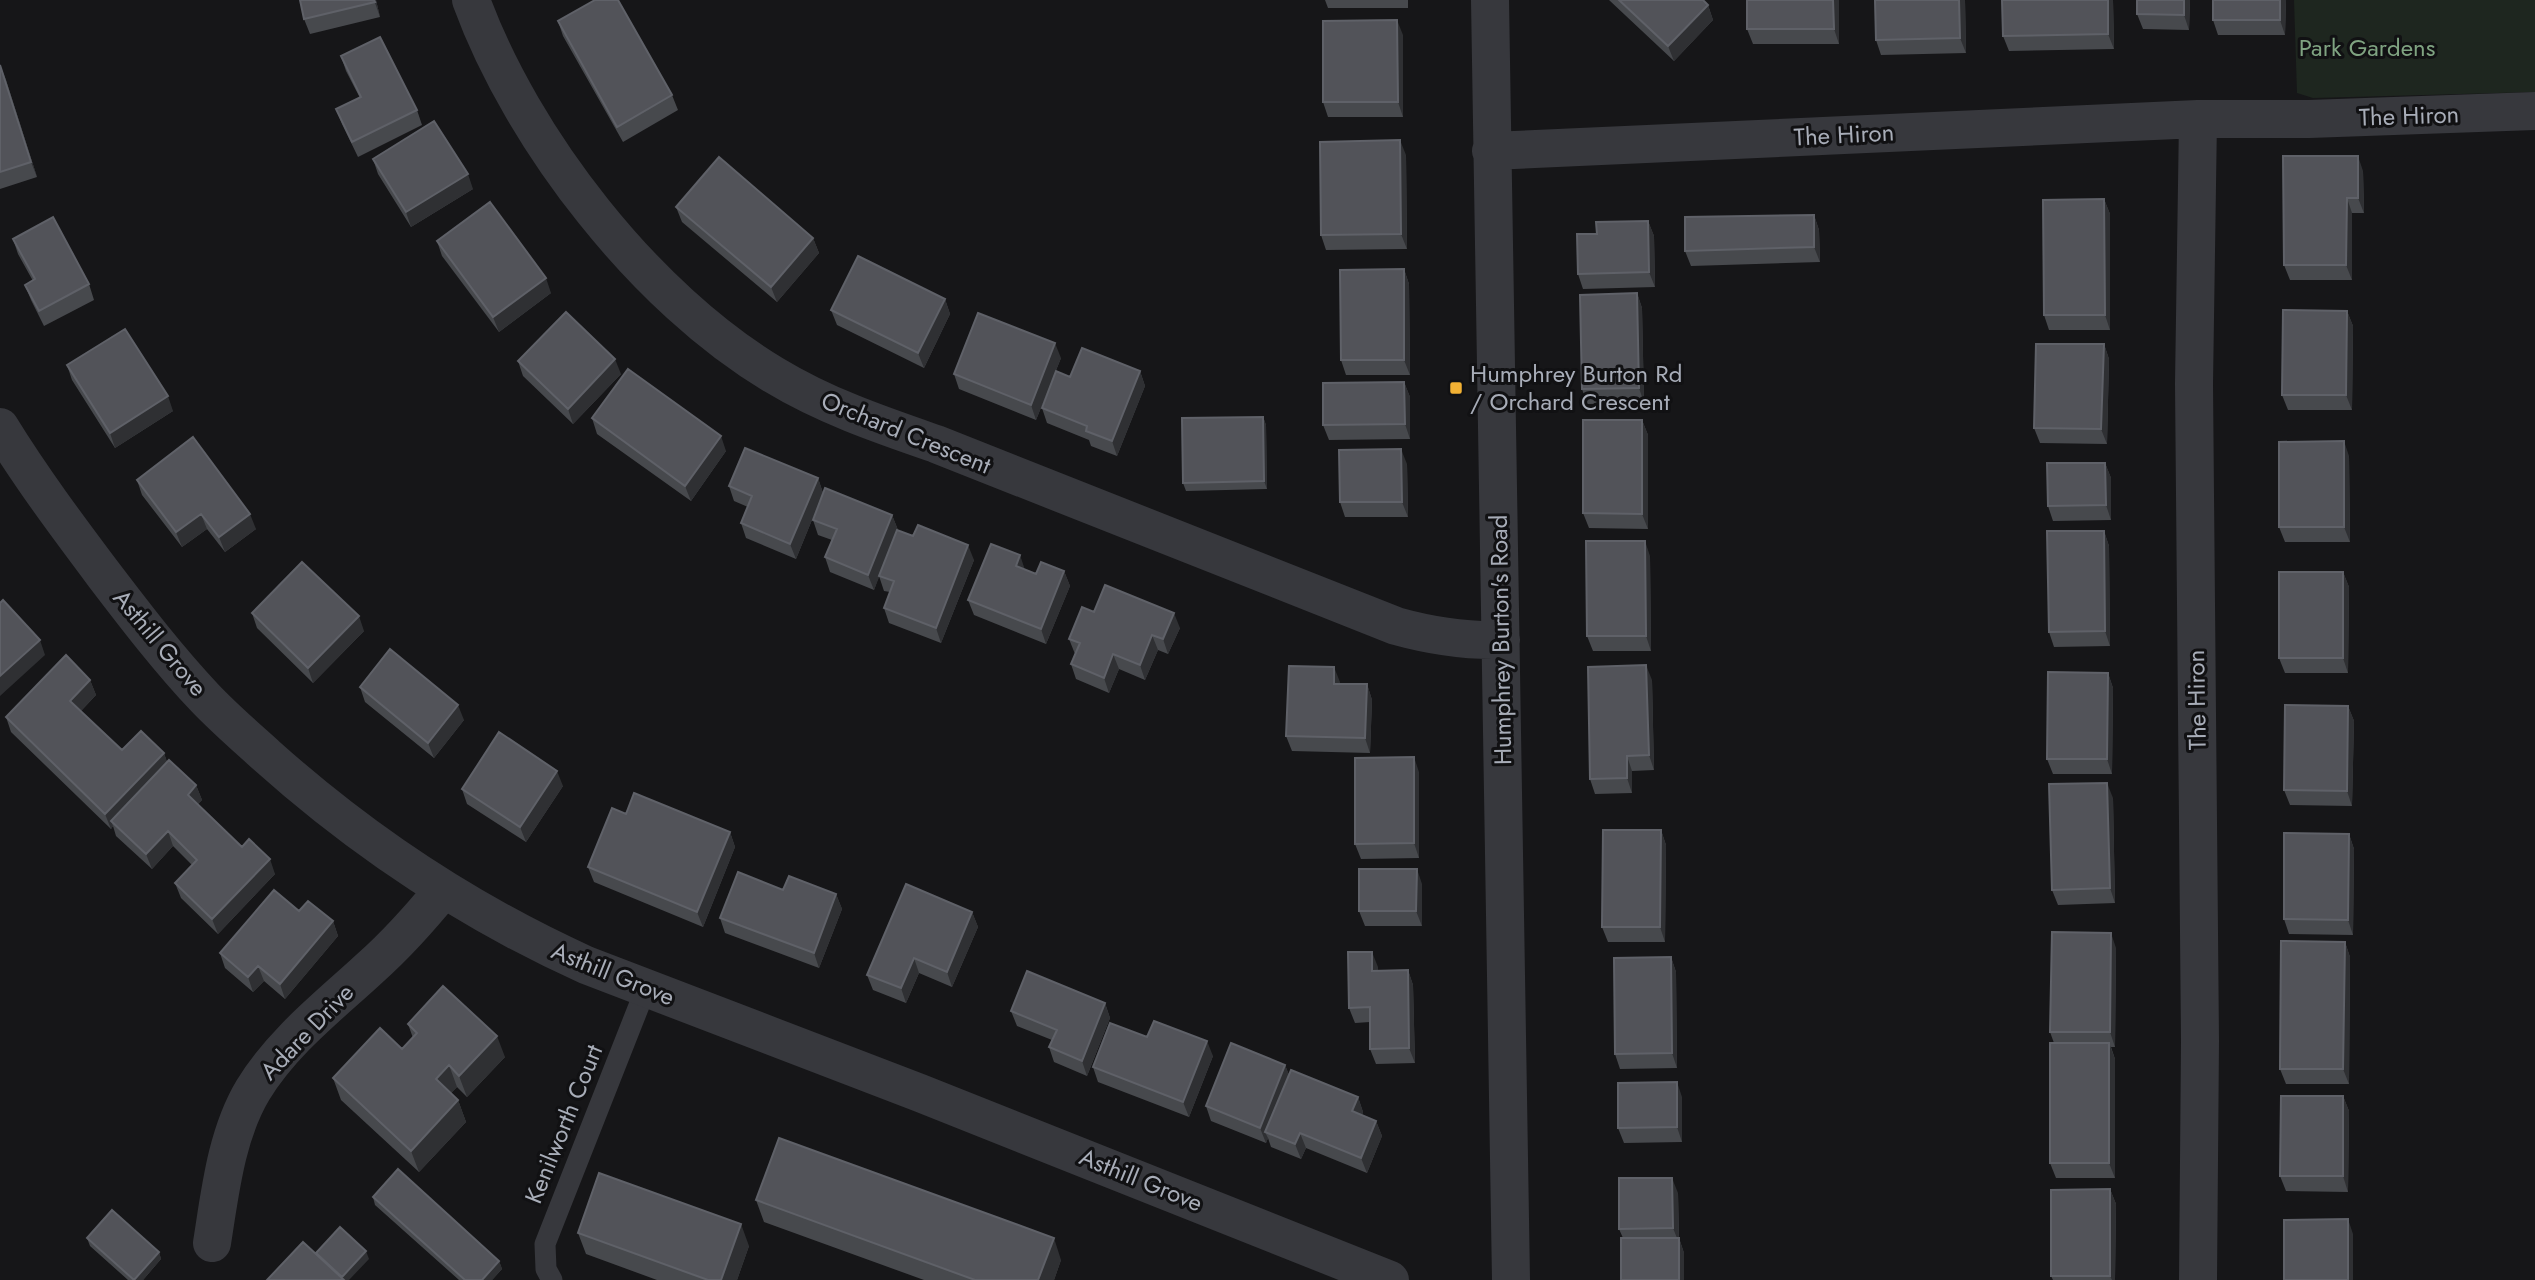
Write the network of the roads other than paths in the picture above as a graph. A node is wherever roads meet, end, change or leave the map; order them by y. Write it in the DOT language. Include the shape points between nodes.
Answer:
graph roads {
  1 [pos="471,0"];
  2 [pos="1490,0"];
  3 [pos="2535,111"];
  4 [pos="2198,119"];
  5 [pos="1491,151"];
  6 [pos="0,428"];
  7 [pos="1501,640"];
  8 [pos="443,890"];
  9 [pos="646,988"];
  10 [pos="212,1243"];
  11 [pos="552,1280"];
  12 [pos="1390,1280"];
  13 [pos="1511,1280"];
  14 [pos="2198,1280"];
  1 -- 7 [label="street, Orchard Crescent" via="514,93 597,216 675,299 772,374 872,421 1396,626 1437,637"];
  2 -- 5 [label="street, Humphrey Burton's Road"];
  3 -- 4 [label="street, The Hiron"];
  4 -- 5 [label="street, The Hiron"];
  4 -- 14 [label="street, The Hiron" via="2194,384"];
  5 -- 7 [label="street, Humphrey Burton's Road"];
  6 -- 8 [label="street, Asthill Grove" via="82,547 206,700 300,785"];
  7 -- 13 [label="street, Humphrey Burton's Road"];
  8 -- 9 [label="street, Asthill Grove" via="533,941"];
  8 -- 10 [label="street, Adare Drive" via="372,967 311,1021 253,1091 235,1131"];
  9 -- 11 [label="lane, Kenilworth Court" via="545,1244 546,1269"];
  9 -- 12 [label="street, Asthill Grove"];
}
